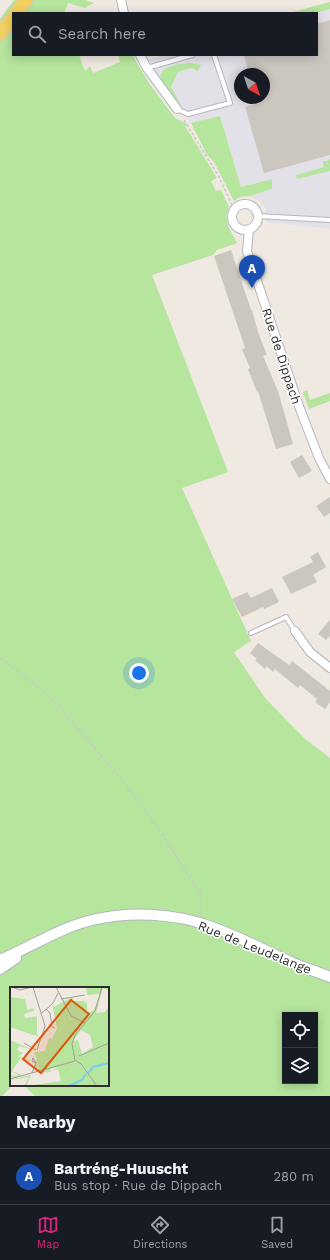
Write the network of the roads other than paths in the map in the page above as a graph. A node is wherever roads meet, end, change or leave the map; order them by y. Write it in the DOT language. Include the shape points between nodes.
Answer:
graph roads {
  1 [pos="26,0"];
  2 [pos="121,0"];
  3 [pos="17,12"];
  4 [pos="124,12"];
  5 [pos="12,18"];
  6 [pos="0,34"];
  7 [pos="141,56"];
  8 [pos="189,56"];
  9 [pos="214,56"];
  10 [pos="147,68"];
  11 [pos="177,109"];
  12 [pos="258,216"];
  13 [pos="330,220"];
  14 [pos="249,229"];
  15 [pos="330,479"];
  16 [pos="295,631"];
  17 [pos="250,633"];
  18 [pos="330,668"];
  19 [pos="40,940"];
  20 [pos="0,960"];
  21 [pos="0,969"];
  22 [pos="330,977"];
  1 -- 3 [label="main road"];
  2 -- 4 [label="street"];
  5 -- 6 [label="main road"];
  7 -- 10 [label="street"];
  8 -- 10 [label="lane"];
  9 -- 11 [label="lane" via="230,103 188,114"];
  10 -- 11 [label="street"];
  12 -- 13 [label="lane"];
  12 -- 14 [label="street, Rue de Dippach" via="256,224"];
  12 -- 14 [label="street" via="255,208 247,203 234,209 234,224 240,229"];
  14 -- 15 [label="street, Rue de Dippach" via="247,252 300,409"];
  16 -- 17 [label="lane" via="286,617"];
  16 -- 18 [label="street" via="310,652"];
  19 -- 20 [label="street, Rue de Leudelange"];
  19 -- 21 [label="street, Rue de Leudelange"];
  19 -- 22 [label="street, Rue de Leudelange" via="91,920 115,916 154,915 212,927 294,964"];
}
